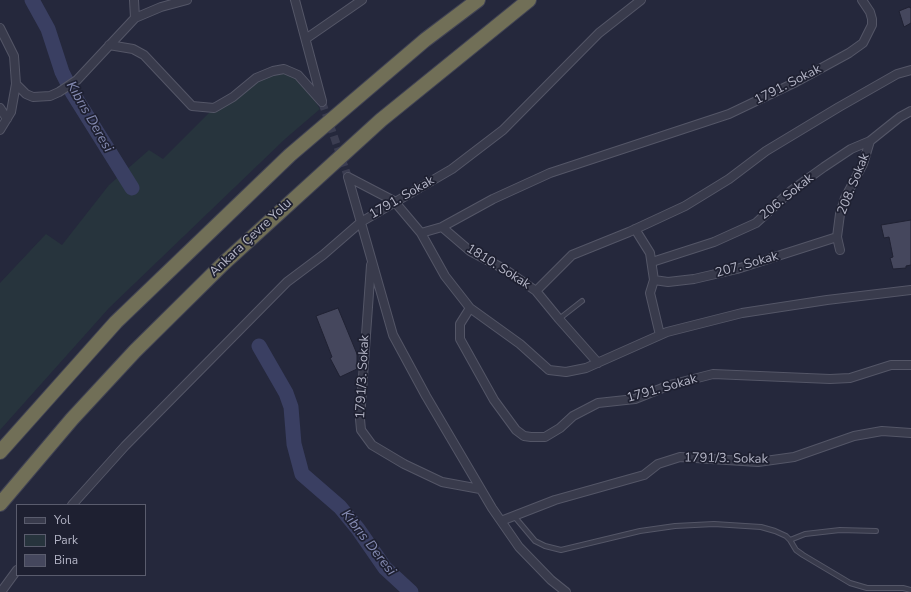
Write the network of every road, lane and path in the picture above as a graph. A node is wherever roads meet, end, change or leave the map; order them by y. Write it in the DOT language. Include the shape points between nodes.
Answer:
graph roads {
  1 [pos="134,0"];
  2 [pos="187,0"];
  3 [pos="296,0"];
  4 [pos="362,0"];
  5 [pos="478,0"];
  6 [pos="529,0"];
  7 [pos="641,0"];
  8 [pos="862,0"];
  9 [pos="135,18"];
  10 [pos="0,28"];
  11 [pos="307,38"];
  12 [pos="109,46"];
  13 [pos="911,70"];
  14 [pos="16,84"];
  15 [pos="0,108"];
  16 [pos="911,111"];
  17 [pos="7,119"];
  18 [pos="0,130"];
  19 [pos="870,141"];
  20 [pos="394,201"];
  21 [pos="361,222"];
  22 [pos="442,227"];
  23 [pos="635,229"];
  24 [pos="421,233"];
  25 [pos="837,237"];
  26 [pos="840,250"];
  27 [pos="371,260"];
  28 [pos="652,262"];
  29 [pos="654,280"];
  30 [pos="911,290"];
  31 [pos="536,291"];
  32 [pos="582,301"];
  33 [pos="470,308"];
  34 [pos="559,319"];
  35 [pos="660,335"];
  36 [pos="598,362"];
  37 [pos="911,365"];
  38 [pos="911,433"];
  39 [pos="0,452"];
  40 [pos="480,489"];
  41 [pos="0,504"];
  42 [pos="73,504"];
  43 [pos="514,516"];
  44 [pos="501,521"];
  45 [pos="876,531"];
  46 [pos="790,540"];
  47 [pos="16,571"];
  48 [pos="911,590"];
  49 [pos="1,592"];
  50 [pos="566,592"];
  1 -- 9 [label="street"];
  2 -- 9 [label="street"];
  3 -- 11 [label="street"];
  4 -- 11 [label="street"];
  5 -- 39 [label="highway" via="425,40 290,155 116,322"];
  6 -- 41 [label="highway, Ankara Çevre Yolu" via="381,120 224,263 135,351 72,419"];
  7 -- 20 [label="street, 1791. Sokak" via="599,33 503,130 452,169"];
  8 -- 22 [label="street, 1791. Sokak" via="872,19 872,25 863,43 794,83 729,114 550,173 493,199"];
  9 -- 12 [label="street"];
  10 -- 14 [label="street" via="14,56"];
  11 -- 12 [label="street" via="322,102 298,75 284,69 256,78 233,97 214,108 192,106 144,55 133,49"];
  12 -- 14 [label="street" via="77,80 50,96 33,97"];
  13 -- 23 [label="street" via="897,74 839,107 766,151 729,179 685,206"];
  14 -- 17 [label="street" via="11,112"];
  15 -- 17 [label="street"];
  16 -- 19 [label="street, 206. Sokak"];
  17 -- 18 [label="street"];
  19 -- 25 [label="street, 208. Sokak" via="863,164 846,198"];
  19 -- 28 [label="street, 206. Sokak" via="851,149 824,167 792,190 756,222 714,242"];
  20 -- 21 [label="street, 1791. Sokak"];
  20 -- 21 [label="street, 1791. Sokak" via="348,177"];
  20 -- 24 [label="street"];
  21 -- 27 [label="street, 1791. Sokak"];
  21 -- 42 [label="street" via="324,255 287,282 126,446"];
  22 -- 24 [label="street, 1791. Sokak"];
  22 -- 31 [label="street, 1810. Sokak" via="470,251 506,270"];
  23 -- 28 [label="street" via="650,253"];
  23 -- 31 [label="street" via="572,255"];
  24 -- 33 [label="street" via="445,276"];
  25 -- 26 [label="street, 208. Sokak"];
  25 -- 29 [label="street, 207. Sokak" via="737,269 694,279 668,282"];
  27 -- 40 [label="street, 1791. Sokak" via="393,335"];
  27 -- 40 [label="street, 1791/3. Sokak" via="361,430 372,445 404,464 442,482"];
  28 -- 29 [label="street"];
  29 -- 35 [label="street" via="650,293"];
  30 -- 35 [label="street" via="742,313"];
  31 -- 34 [label="street, 1810. Sokak"];
  32 -- 34 [label="lane"];
  33 -- 36 [label="street" via="520,344 549,370 566,372 586,368"];
  33 -- 37 [label="street, 1791. Sokak" via="460,324 460,339 494,400 516,430 524,436 531,437 545,437 573,416 598,403 635,399 670,385 713,374 830,379 850,378 891,365"];
  34 -- 36 [label="street, 1810. Sokak"];
  35 -- 36 [label="street"];
  38 -- 43 [label="street, 1791/3. Sokak" via="882,431 854,436 794,457 758,462 680,457 658,464 644,475 555,500"];
  40 -- 44 [label="street, 1791. Sokak"];
  43 -- 44 [label="street, 1791/3. Sokak"];
  43 -- 46 [label="lane" via="535,540 560,550 640,531 695,525 761,527 775,531"];
  44 -- 50 [label="street, 1791. Sokak" via="519,547"];
  45 -- 46 [label="lane" via="840,530 805,534"];
  46 -- 48 [label="lane" via="796,550 850,583 867,588"];
  47 -- 49 [label="street"];
}
